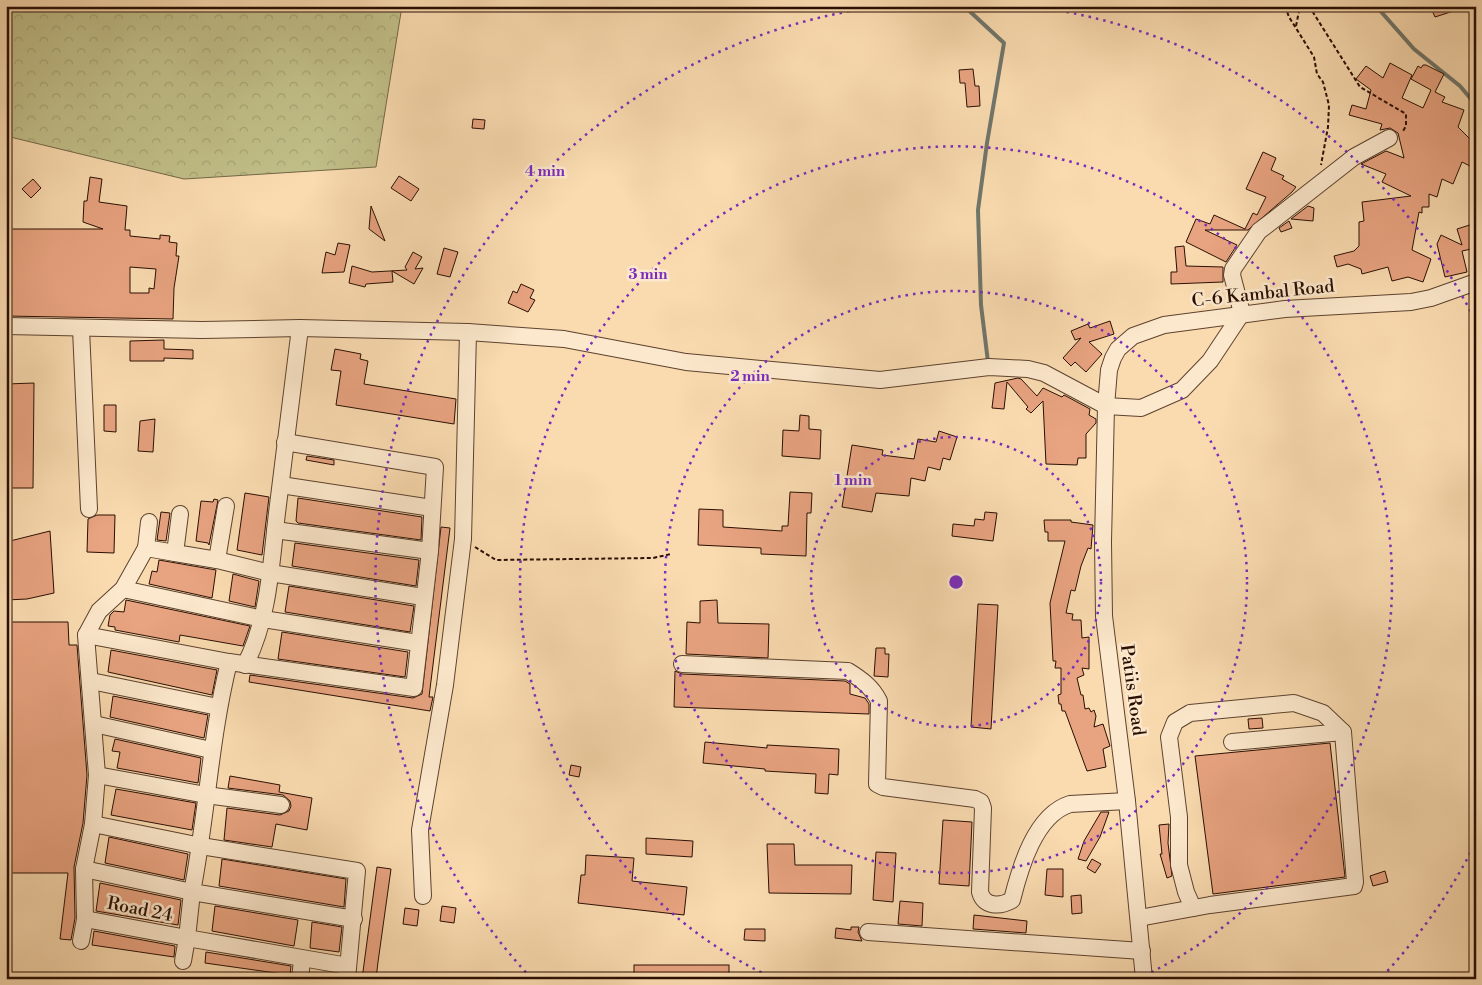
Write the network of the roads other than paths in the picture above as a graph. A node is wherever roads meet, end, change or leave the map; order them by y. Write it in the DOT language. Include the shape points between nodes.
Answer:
graph roads {
  1 [pos="1389,138"];
  2 [pos="1476,282"];
  3 [pos="1242,313"];
  4 [pos="6,326"];
  5 [pos="300,328"];
  6 [pos="81,329"];
  7 [pos="468,332"];
  8 [pos="1106,406"];
  9 [pos="285,442"];
  10 [pos="281,485"];
  11 [pos="226,506"];
  12 [pos="432,508"];
  13 [pos="89,509"];
  14 [pos="180,514"];
  15 [pos="149,522"];
  16 [pos="276,530"];
  17 [pos="146,548"];
  18 [pos="430,551"];
  19 [pos="175,553"];
  20 [pos="217,560"];
  21 [pos="270,573"];
  22 [pos="122,589"];
  23 [pos="423,597"];
  24 [pos="263,619"];
  25 [pos="86,635"];
  26 [pos="418,643"];
  27 [pos="229,662"];
  28 [pos="682,664"];
  29 [pos="245,665"];
  30 [pos="91,681"];
  31 [pos="218,707"];
  32 [pos="94,724"];
  33 [pos="1343,732"];
  34 [pos="1232,742"];
  35 [pos="211,750"];
  36 [pos="97,775"];
  37 [pos="206,795"];
  38 [pos="1127,801"];
  39 [pos="282,805"];
  40 [pos="93,824"];
  41 [pos="201,846"];
  42 [pos="84,869"];
  43 [pos="192,892"];
  44 [pos="424,896"];
  45 [pos="1193,908"];
  46 [pos="1139,918"];
  47 [pos="85,919"];
  48 [pos="354,919"];
  49 [pos="868,932"];
  50 [pos="187,938"];
  51 [pos="81,941"];
  52 [pos="1142,951"];
  53 [pos="302,960"];
  54 [pos="183,961"];
  55 [pos="347,972"];
  56 [pos="300,979"];
  57 [pos="1144,979"];
  1 -- 3 [label="street" via="1354,157 1259,232 1233,269"];
  2 -- 3 [label="street, C-6 Kambal Road" via="1411,302"];
  3 -- 8 [label="street" via="1210,361 1182,390 1141,408"];
  3 -- 8 [label="street, C-6 Kambal Road" via="1164,325 1133,336 1113,358"];
  4 -- 6 [label="street"];
  5 -- 6 [label="street"];
  5 -- 7 [label="street"];
  5 -- 9 [label="street"];
  6 -- 13 [label="street"];
  7 -- 8 [label="street" via="564,339 686,362 880,380 989,367 1028,369 1044,372"];
  7 -- 44 [label="street" via="463,539 445,685 420,830"];
  8 -- 38 [label="street, Patiis Road" via="1104,616"];
  9 -- 10 [label="street"];
  9 -- 12 [label="street" via="435,467"];
  10 -- 12 [label="street"];
  10 -- 16 [label="street"];
  11 -- 20 [label="street"];
  12 -- 18 [label="street"];
  14 -- 19 [label="street"];
  15 -- 17 [label="street"];
  16 -- 18 [label="street"];
  16 -- 21 [label="street"];
  17 -- 19 [label="street"];
  17 -- 22 [label="street"];
  18 -- 23 [label="street"];
  19 -- 20 [label="street"];
  20 -- 21 [label="street"];
  21 -- 23 [label="street"];
  21 -- 24 [label="street"];
  22 -- 24 [label="street"];
  22 -- 25 [label="street" via="98,612"];
  23 -- 26 [label="street"];
  24 -- 26 [label="street"];
  24 -- 29 [label="street"];
  25 -- 27 [label="street"];
  25 -- 30 [label="street"];
  26 -- 29 [label="street" via="414,688"];
  27 -- 29 [label="street"];
  27 -- 31 [label="street"];
  28 -- 38 [label="street" via="848,672 861,678 879,700 877,784 883,788 981,802 980,892 987,904 1005,904 1012,900 1027,852 1043,826 1061,807"];
  30 -- 31 [label="street"];
  30 -- 32 [label="street"];
  31 -- 35 [label="street"];
  32 -- 35 [label="street"];
  32 -- 36 [label="street"];
  33 -- 34 [label="street"];
  33 -- 45 [label="street" via="1354,886"];
  33 -- 45 [label="street" via="1323,713 1294,703 1190,713 1175,722 1169,737 1179,817 1179,865"];
  35 -- 37 [label="street"];
  36 -- 37 [label="street"];
  36 -- 40 [label="street"];
  37 -- 39 [label="street"];
  37 -- 41 [label="street"];
  38 -- 46 [label="street, Patiis Road"];
  40 -- 41 [label="street"];
  40 -- 42 [label="street"];
  41 -- 43 [label="street"];
  41 -- 48 [label="street" via="357,871"];
  42 -- 43 [label="street"];
  42 -- 47 [label="street"];
  43 -- 48 [label="street"];
  43 -- 50 [label="street"];
  45 -- 46 [label="street"];
  46 -- 52 [label="street, Patiis Road"];
  47 -- 50 [label="street, Road 24"];
  47 -- 51 [label="street"];
  48 -- 55 [label="street"];
  49 -- 52 [label="street"];
  50 -- 53 [label="street, Road 24"];
  50 -- 54 [label="street"];
  52 -- 57 [label="street, Patiis Road"];
  53 -- 55 [label="street, Road 24"];
  53 -- 56 [label="street"];
}
